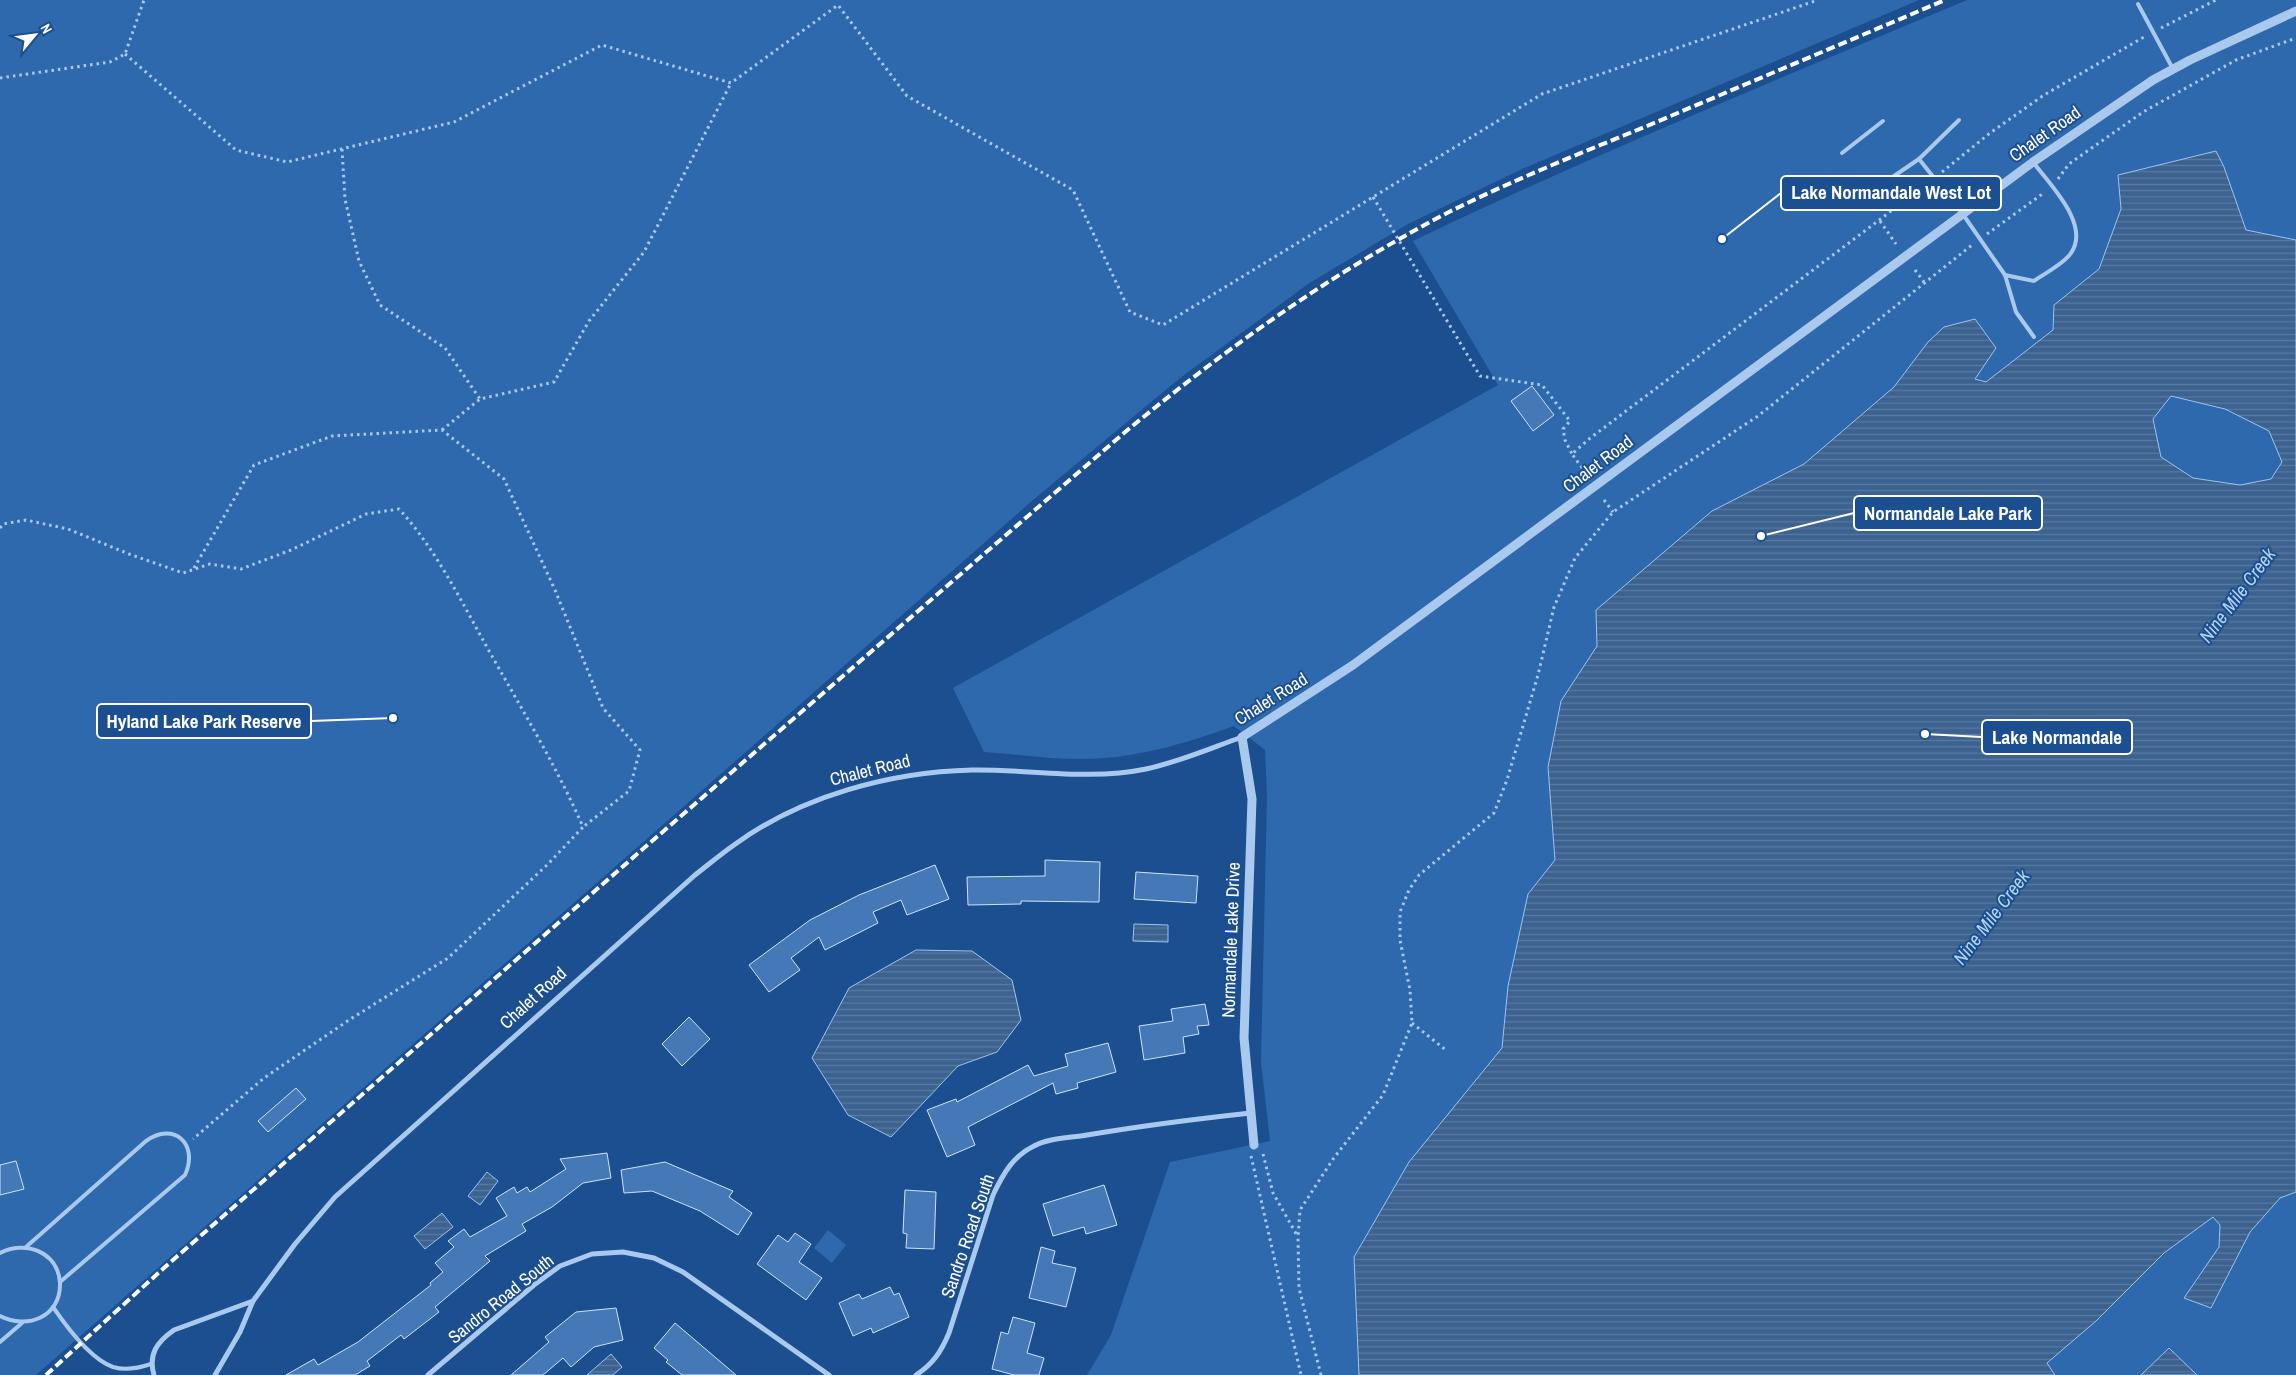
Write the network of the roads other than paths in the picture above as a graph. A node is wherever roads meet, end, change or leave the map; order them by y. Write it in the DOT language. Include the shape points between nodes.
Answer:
graph roads {
  1 [pos="2138,4"];
  2 [pos="2296,11"];
  3 [pos="2173,69"];
  4 [pos="1959,120"];
  5 [pos="1884,121"];
  6 [pos="1842,153"];
  7 [pos="1918,159"];
  8 [pos="2033,162"];
  9 [pos="1872,191"];
  10 [pos="1962,214"];
  11 [pos="2005,275"];
  12 [pos="2034,337"];
  13 [pos="1242,737"];
  14 [pos="1250,1113"];
  15 [pos="1254,1145"];
  16 [pos="26,1247"];
  17 [pos="0,1253"];
  18 [pos="60,1282"];
  19 [pos="253,1301"];
  20 [pos="53,1307"];
  21 [pos="0,1316"];
  22 [pos="22,1323"];
  23 [pos="0,1342"];
  24 [pos="151,1364"];
  25 [pos="154,1375"];
  26 [pos="215,1375"];
  27 [pos="428,1375"];
  28 [pos="829,1375"];
  29 [pos="916,1375"];
  1 -- 3 [label="lane"];
  2 -- 3 [label="street, Chalet Road"];
  3 -- 8 [label="street, Chalet Road"];
  4 -- 7 [label="lane"];
  5 -- 6 [label="lane"];
  7 -- 9 [label="lane"];
  7 -- 10 [label="lane"];
  8 -- 10 [label="street, Chalet Road"];
  8 -- 11 [label="lane" via="2070,211 2077,233 2075,246 2070,254 2034,281"];
  10 -- 11 [label="lane"];
  10 -- 13 [label="street, Chalet Road" via="1353,666"];
  11 -- 12 [label="lane" via="2016,312"];
  13 -- 14 [label="street, Normandale Lake Drive" via="1252,799 1244,1038"];
  13 -- 19 [label="street, Chalet Road" via="1146,769 1102,775 973,770 923,773 873,783 778,818 735,844 695,875 335,1197"];
  14 -- 15 [label="street, Normandale Lake Drive"];
  14 -- 29 [label="street, Sandro Road South" via="1058,1140 1035,1145 1017,1157 993,1194 940,1354"];
  16 -- 17 [label="lane" via="13,1247"];
  16 -- 18 [label="lane" via="39,1250 49,1258"];
  16 -- 18 [label="lane" via="157,1133 169,1132 180,1137 190,1155 185,1175"];
  18 -- 20 [label="lane"];
  19 -- 24 [label="street" via="174,1330 153,1350"];
  19 -- 26 [label="street, Chalet Road" via="236,1340"];
  20 -- 22 [label="lane" via="44,1316"];
  20 -- 24 [label="lane" via="88,1350 113,1367 135,1370"];
  21 -- 22 [label="lane"];
  22 -- 23 [label="lane"];
  24 -- 25 [label="street"];
  27 -- 28 [label="street, Sandro Road South" via="560,1266 592,1254 624,1252 654,1258 683,1272"];
}
